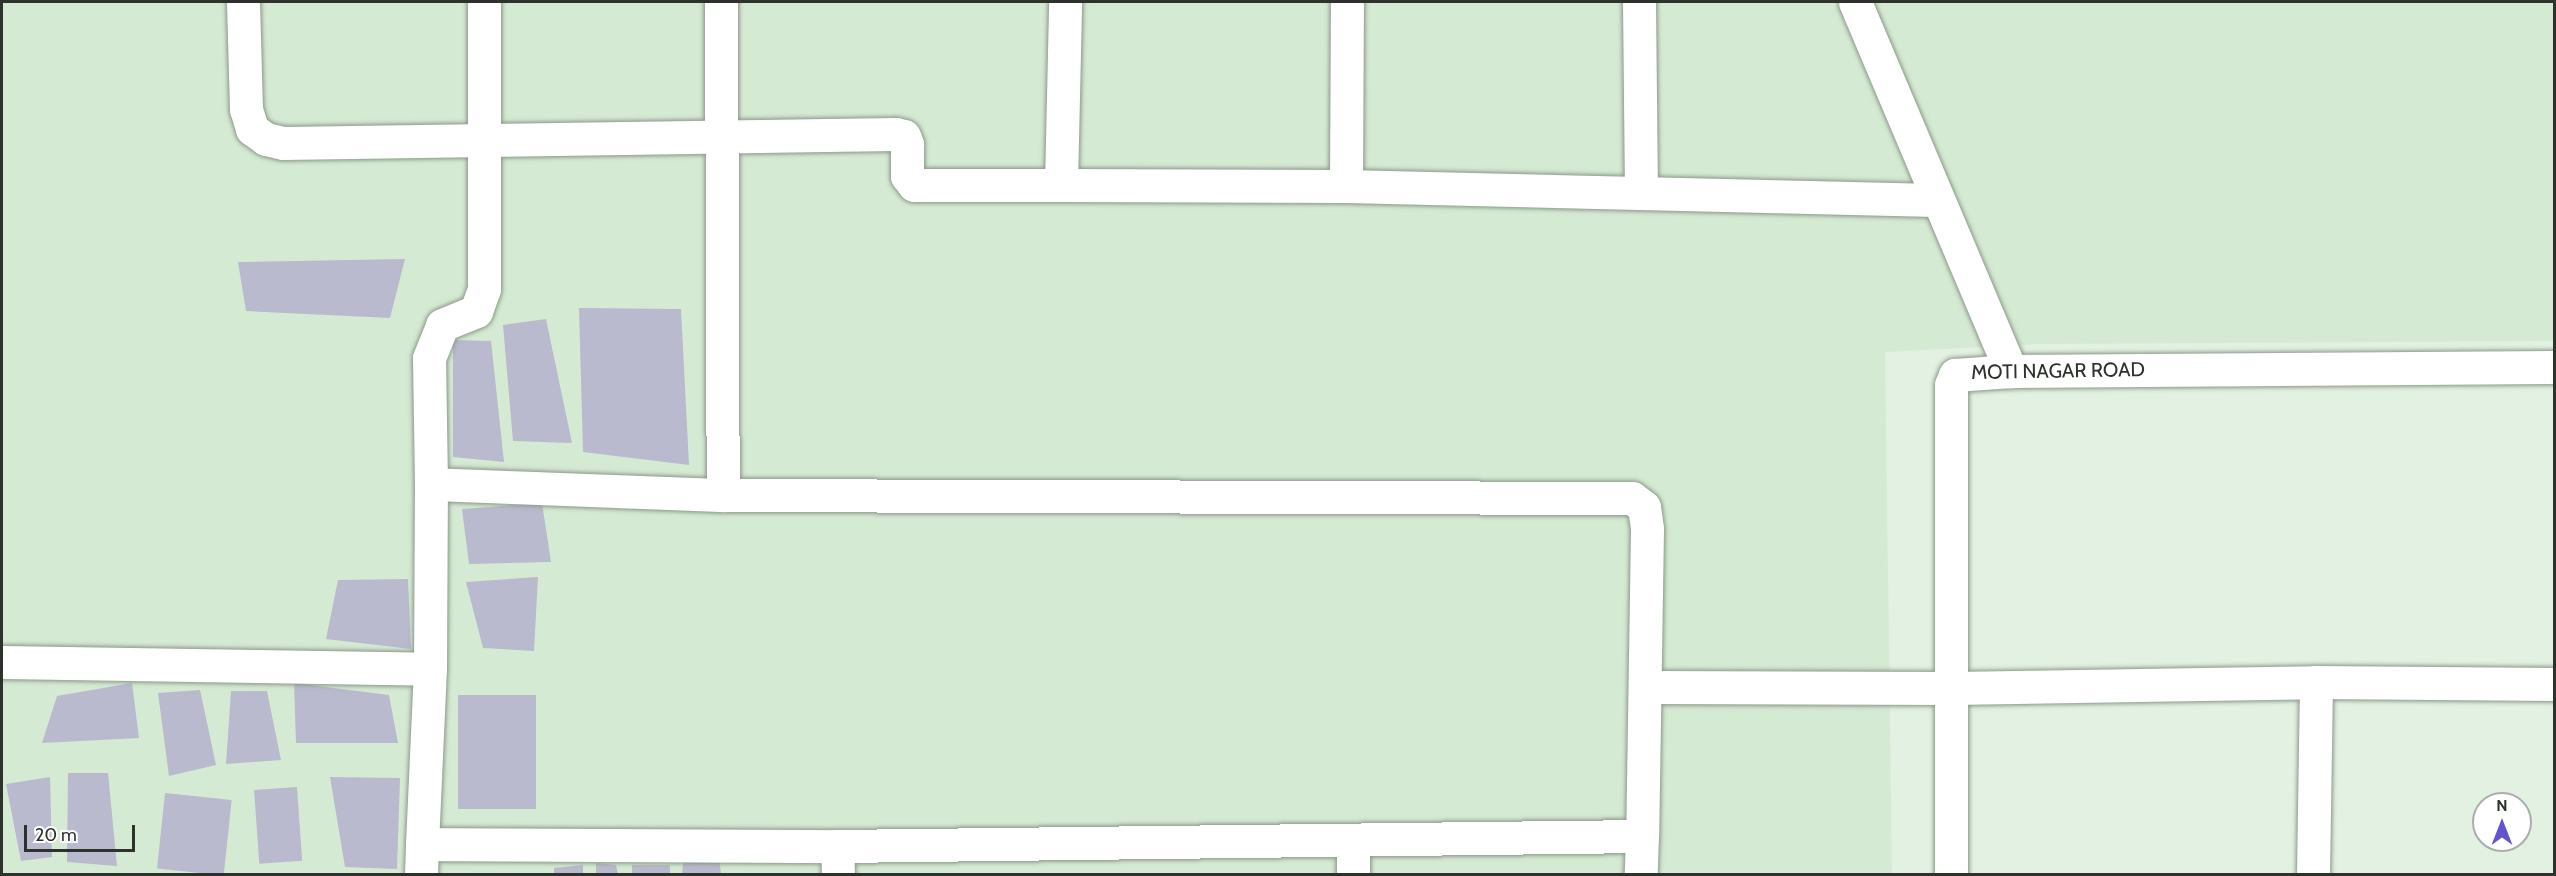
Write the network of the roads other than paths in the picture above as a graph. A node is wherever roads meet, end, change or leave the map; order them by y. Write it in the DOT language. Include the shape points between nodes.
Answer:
graph roads {
  1 [pos="243,2"];
  2 [pos="484,2"];
  3 [pos="721,2"];
  4 [pos="1065,2"];
  5 [pos="1347,2"];
  6 [pos="1639,2"];
  7 [pos="1855,2"];
  8 [pos="721,138"];
  9 [pos="485,140"];
  10 [pos="1061,185"];
  11 [pos="1346,186"];
  12 [pos="1641,193"];
  13 [pos="1936,200"];
  14 [pos="2554,367"];
  15 [pos="2011,370"];
  16 [pos="431,484"];
  17 [pos="723,495"];
  18 [pos="2,662"];
  19 [pos="430,669"];
  20 [pos="2316,682"];
  21 [pos="2554,684"];
  22 [pos="1645,687"];
  23 [pos="1953,688"];
  24 [pos="1642,836"];
  25 [pos="1353,842"];
  26 [pos="421,859"];
  27 [pos="837,860"];
  28 [pos="1353,874"];
  29 [pos="1641,874"];
  30 [pos="1951,874"];
  31 [pos="2313,874"];
  1 -- 9 [label="street" via="246,109 258,135 283,142"];
  2 -- 9 [label="street"];
  3 -- 8 [label="street"];
  4 -- 10 [label="street"];
  5 -- 11 [label="street"];
  6 -- 12 [label="street"];
  7 -- 13 [label="street"];
  8 -- 9 [label="street"];
  8 -- 10 [label="street" via="896,134 904,136 907,144 907,176 914,185"];
  8 -- 17 [label="street"];
  9 -- 16 [label="street" via="483,302 476,311 442,325 434,339 429,358"];
  10 -- 11 [label="street"];
  11 -- 12 [label="street"];
  12 -- 13 [label="street"];
  13 -- 15 [label="street"];
  14 -- 15 [label="street, MOTI NAGAR ROAD"];
  15 -- 23 [label="street, MOTI NAGAR ROAD" via="1966,372 1955,375 1951,385"];
  16 -- 17 [label="street"];
  16 -- 19 [label="street"];
  17 -- 22 [label="street" via="1632,498 1644,507 1647,529"];
  18 -- 19 [label="street"];
  19 -- 26 [label="street"];
  20 -- 21 [label="street"];
  20 -- 23 [label="street"];
  20 -- 31 [label="street"];
  22 -- 23 [label="street"];
  22 -- 24 [label="street"];
  23 -- 30 [label="street, MOTI NAGAR ROAD"];
  24 -- 25 [label="street"];
  24 -- 29 [label="street"];
  25 -- 27 [label="street"];
  25 -- 28 [label="street"];
  26 -- 27 [label="street"];
}
